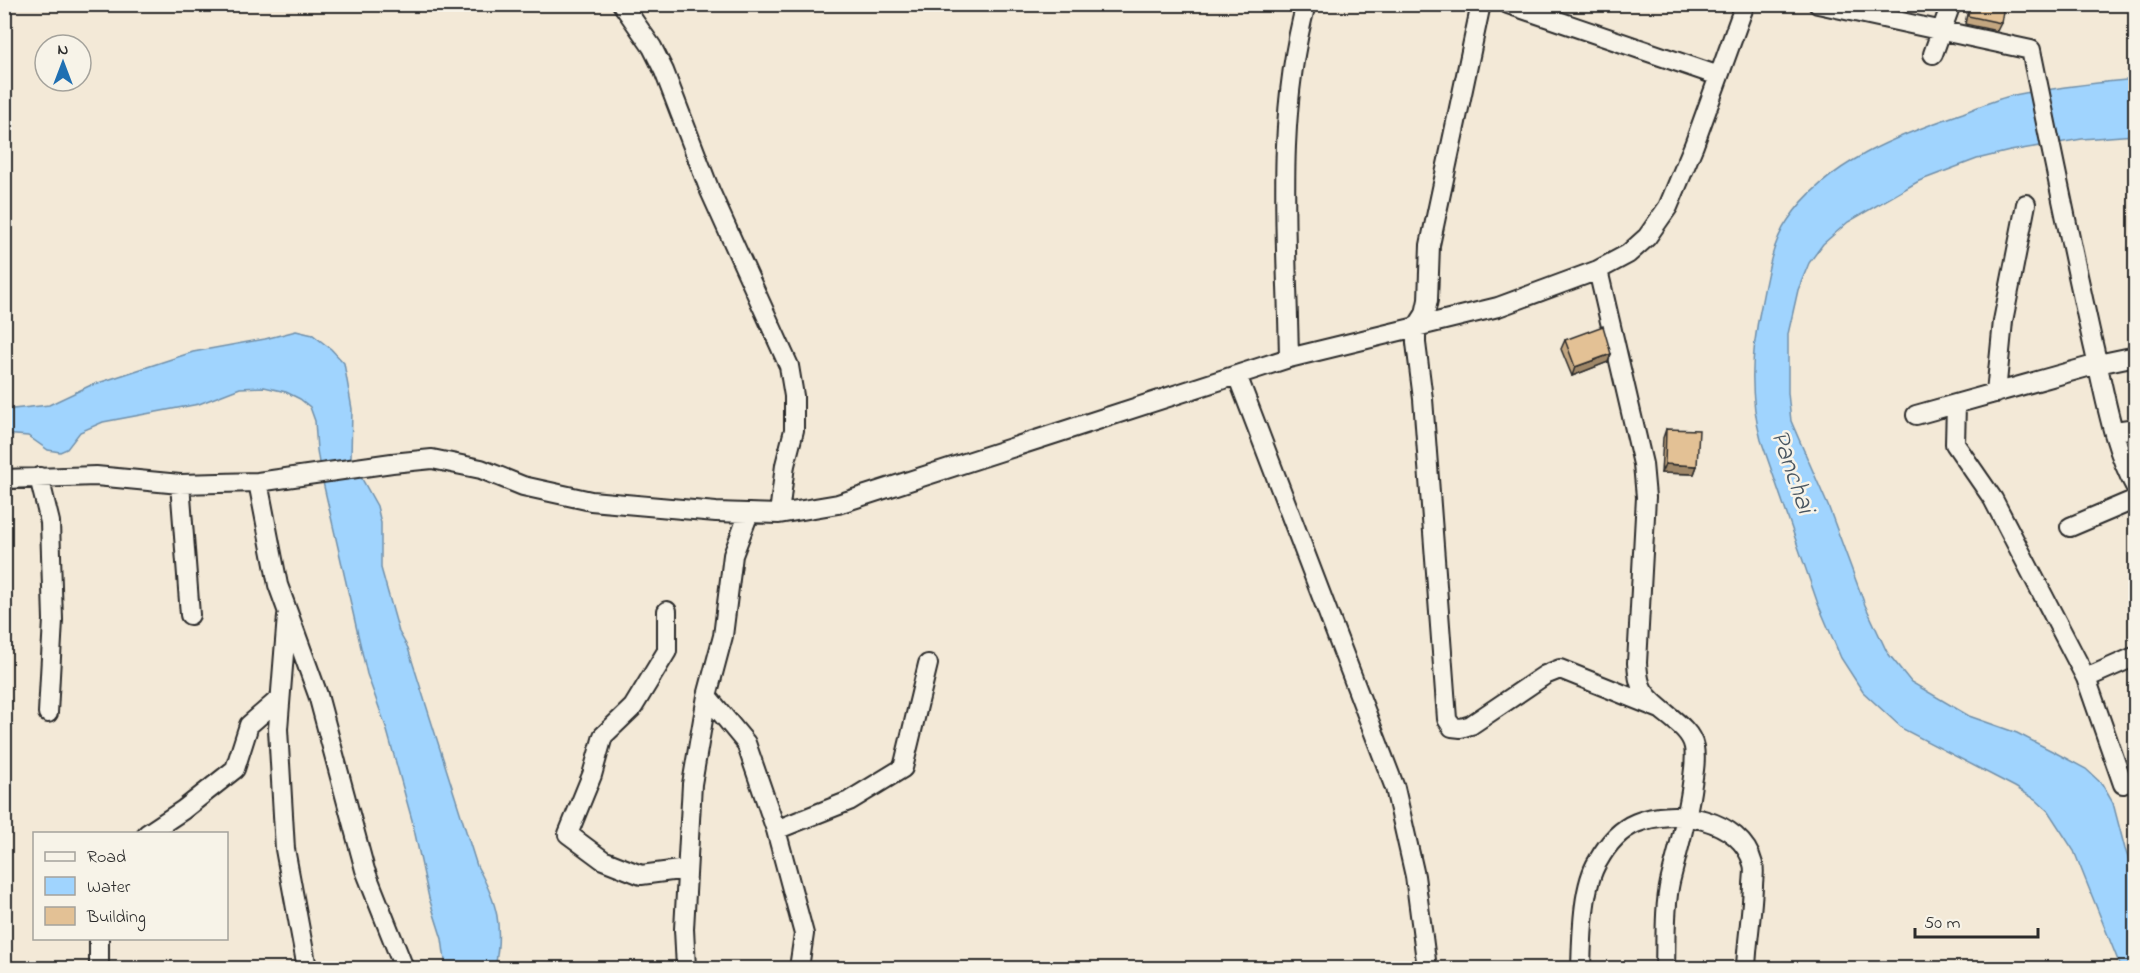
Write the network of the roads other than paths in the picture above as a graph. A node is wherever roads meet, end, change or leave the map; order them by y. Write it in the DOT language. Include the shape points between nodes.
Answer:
graph roads {
  1 [pos="622,4"];
  2 [pos="1306,4"];
  3 [pos="1481,4"];
  4 [pos="1508,4"];
  5 [pos="1745,4"];
  6 [pos="1818,4"];
  7 [pos="1951,4"];
  8 [pos="1942,29"];
  9 [pos="1933,54"];
  10 [pos="1719,76"];
  11 [pos="2026,204"];
  12 [pos="1598,270"];
  13 [pos="1416,328"];
  14 [pos="2136,356"];
  15 [pos="1289,358"];
  16 [pos="2098,364"];
  17 [pos="1237,375"];
  18 [pos="1996,393"];
  19 [pos="1956,404"];
  20 [pos="1916,415"];
  21 [pos="2136,428"];
  22 [pos="2115,431"];
  23 [pos="39,477"];
  24 [pos="4,479"];
  25 [pos="258,482"];
  26 [pos="180,484"];
  27 [pos="2136,488"];
  28 [pos="2136,499"];
  29 [pos="749,513"];
  30 [pos="779,514"];
  31 [pos="2070,527"];
  32 [pos="287,610"];
  33 [pos="667,611"];
  34 [pos="190,615"];
  35 [pos="2136,656"];
  36 [pos="928,664"];
  37 [pos="2086,678"];
  38 [pos="707,696"];
  39 [pos="280,698"];
  40 [pos="1659,709"];
  41 [pos="48,713"];
  42 [pos="2123,784"];
  43 [pos="1688,816"];
  44 [pos="776,830"];
  45 [pos="150,832"];
  46 [pos="687,869"];
  47 [pos="99,940"];
  48 [pos="99,969"];
  49 [pos="307,969"];
  50 [pos="404,969"];
  51 [pos="686,969"];
  52 [pos="800,969"];
  53 [pos="1427,969"];
  54 [pos="1581,969"];
  55 [pos="1665,969"];
  56 [pos="1746,969"];
  1 -- 30 [label="street" via="664,71 710,191 789,366 794,430"];
  2 -- 15 [label="street" via="1296,43 1286,133"];
  3 -- 13 [label="street" via="1430,245 1428,300"];
  4 -- 10 [label="street"];
  5 -- 10 [label="street"];
  6 -- 8 [label="street"];
  7 -- 8 [label="street"];
  8 -- 9 [label="street"];
  8 -- 16 [label="street" via="2031,50"];
  10 -- 12 [label="street" via="1668,207 1647,237 1628,254"];
  11 -- 18 [label="street" via="2003,321"];
  12 -- 13 [label="street" via="1498,307"];
  12 -- 40 [label="street" via="1643,464 1646,497 1637,663 1639,681"];
  13 -- 15 [label="street"];
  13 -- 40 [label="street" via="1447,719 1452,727 1470,725 1560,669"];
  14 -- 16 [label="street"];
  15 -- 17 [label="street"];
  16 -- 18 [label="street"];
  16 -- 22 [label="street"];
  17 -- 30 [label="street" via="838,504"];
  17 -- 53 [label="street" via="1395,788 1415,876"];
  18 -- 19 [label="street"];
  19 -- 20 [label="street"];
  19 -- 37 [label="street" via="1955,444 1993,499"];
  21 -- 22 [label="street"];
  22 -- 27 [label="street"];
  23 -- 24 [label="street"];
  23 -- 26 [label="street" via="96,476"];
  23 -- 41 [label="street" via="50,522 53,620"];
  25 -- 26 [label="street"];
  25 -- 29 [label="street" via="432,459 591,501"];
  25 -- 32 [label="street" via="278,585"];
  26 -- 34 [label="street"];
  28 -- 31 [label="street"];
  29 -- 30 [label="street"];
  29 -- 38 [label="street" via="733,555 723,636"];
  32 -- 39 [label="street"];
  32 -- 50 [label="street" via="318,695 365,870"];
  33 -- 46 [label="street" via="667,651 633,707 603,736 568,834 603,860 641,875"];
  35 -- 37 [label="street"];
  36 -- 44 [label="street" via="903,768 849,801"];
  37 -- 42 [label="street"];
  38 -- 44 [label="street" via="746,743"];
  38 -- 46 [label="street" via="692,784"];
  39 -- 45 [label="street" via="249,725 235,769"];
  39 -- 49 [label="street" via="278,729 285,849"];
  40 -- 43 [label="street" via="1686,731 1694,744 1696,760"];
  43 -- 54 [label="street" via="1657,817 1635,824 1612,840 1596,863 1585,900"];
  43 -- 55 [label="street" via="1666,909"];
  43 -- 56 [label="street" via="1708,821 1740,841 1754,865"];
  44 -- 52 [label="street" via="804,934"];
  46 -- 51 [label="street"];
  47 -- 48 [label="street"];
}
